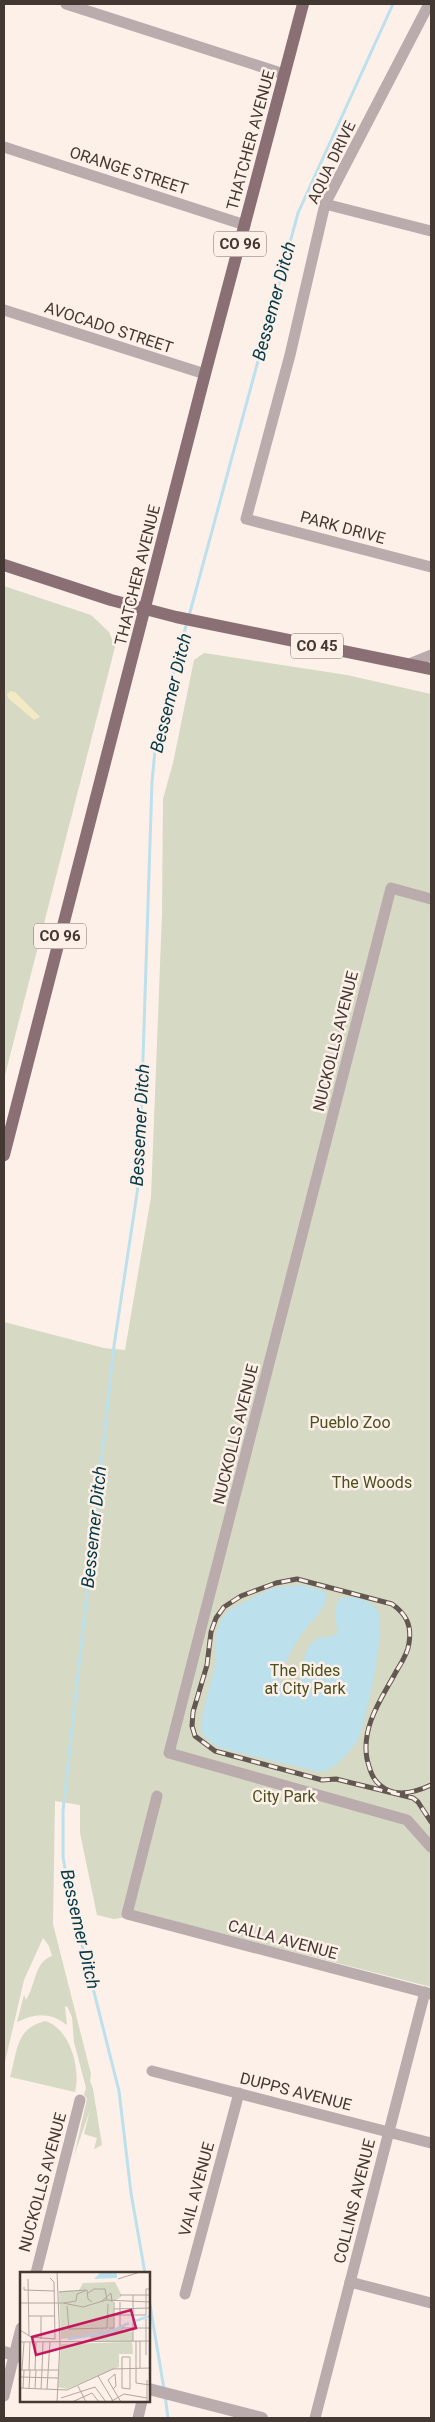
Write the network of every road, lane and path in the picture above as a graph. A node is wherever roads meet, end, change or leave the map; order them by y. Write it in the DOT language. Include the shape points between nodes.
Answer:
graph roads {
  1 [pos="66,4"];
  2 [pos="303,4"];
  3 [pos="429,4"];
  4 [pos="284,74"];
  5 [pos="4,147"];
  6 [pos="325,204"];
  7 [pos="245,225"];
  8 [pos="431,231"];
  9 [pos="4,310"];
  10 [pos="205,374"];
  11 [pos="246,518"];
  12 [pos="4,565"];
  13 [pos="431,567"];
  14 [pos="145,609"];
  15 [pos="431,655"];
  16 [pos="409,664"];
  17 [pos="431,669"];
  18 [pos="431,899"];
  19 [pos="4,1155"];
  20 [pos="156,1796"];
  21 [pos="431,1847"];
  22 [pos="428,1993"];
  23 [pos="152,2071"];
  24 [pos="239,2093"];
  25 [pos="80,2100"];
  26 [pos="389,2131"];
  27 [pos="431,2143"];
  28 [pos="36,2272"];
  29 [pos="350,2282"];
  30 [pos="185,2294"];
  31 [pos="431,2303"];
  32 [pos="20,2331"];
  33 [pos="13,2355"];
  34 [pos="150,2389"];
  35 [pos="4,2396"];
  36 [pos="142,2402"];
  37 [pos="138,2418"];
  38 [pos="262,2418"];
  39 [pos="315,2418"];
  1 -- 4 [label="street"];
  2 -- 4 [label="main road, THATCHER AVENUE / CO 96"];
  3 -- 6 [label="street, AQUA DRIVE"];
  4 -- 7 [label="main road, THATCHER AVENUE / CO 96"];
  5 -- 7 [label="street, ORANGE STREET"];
  6 -- 8 [label="street"];
  6 -- 11 [label="street, AQUA DRIVE" via="290,355"];
  7 -- 10 [label="main road, THATCHER AVENUE / CO 96"];
  9 -- 10 [label="street, AVOCADO STREET"];
  10 -- 14 [label="main road, THATCHER AVENUE / CO 96"];
  11 -- 13 [label="street, PARK DRIVE"];
  12 -- 14 [label="main road, CO 45"];
  14 -- 16 [label="main road, CO 45"];
  14 -- 19 [label="main road, THATCHER AVENUE / CO 96"];
  15 -- 16 [label="street"];
  16 -- 17 [label="main road, CO 45"];
  18 -- 21 [label="street, NUCKOLLS AVENUE" via="390,888 169,1753 407,1820"];
  20 -- 22 [label="street, CALLA AVENUE" via="127,1914"];
  22 -- 26 [label="street, COLLINS AVENUE"];
  23 -- 24 [label="street, DUPPS AVENUE"];
  24 -- 26 [label="street, DUPPS AVENUE"];
  24 -- 30 [label="street, VAIL AVENUE"];
  25 -- 28 [label="street, NUCKOLLS AVENUE"];
  26 -- 27 [label="street, DUPPS AVENUE"];
  26 -- 29 [label="street, COLLINS AVENUE"];
  29 -- 31 [label="street"];
  29 -- 39 [label="street, COLLINS AVENUE"];
  32 -- 33 [label="street"];
  33 -- 35 [label="street"];
  34 -- 38 [label="street"];
  36 -- 37 [label="street"];
}
